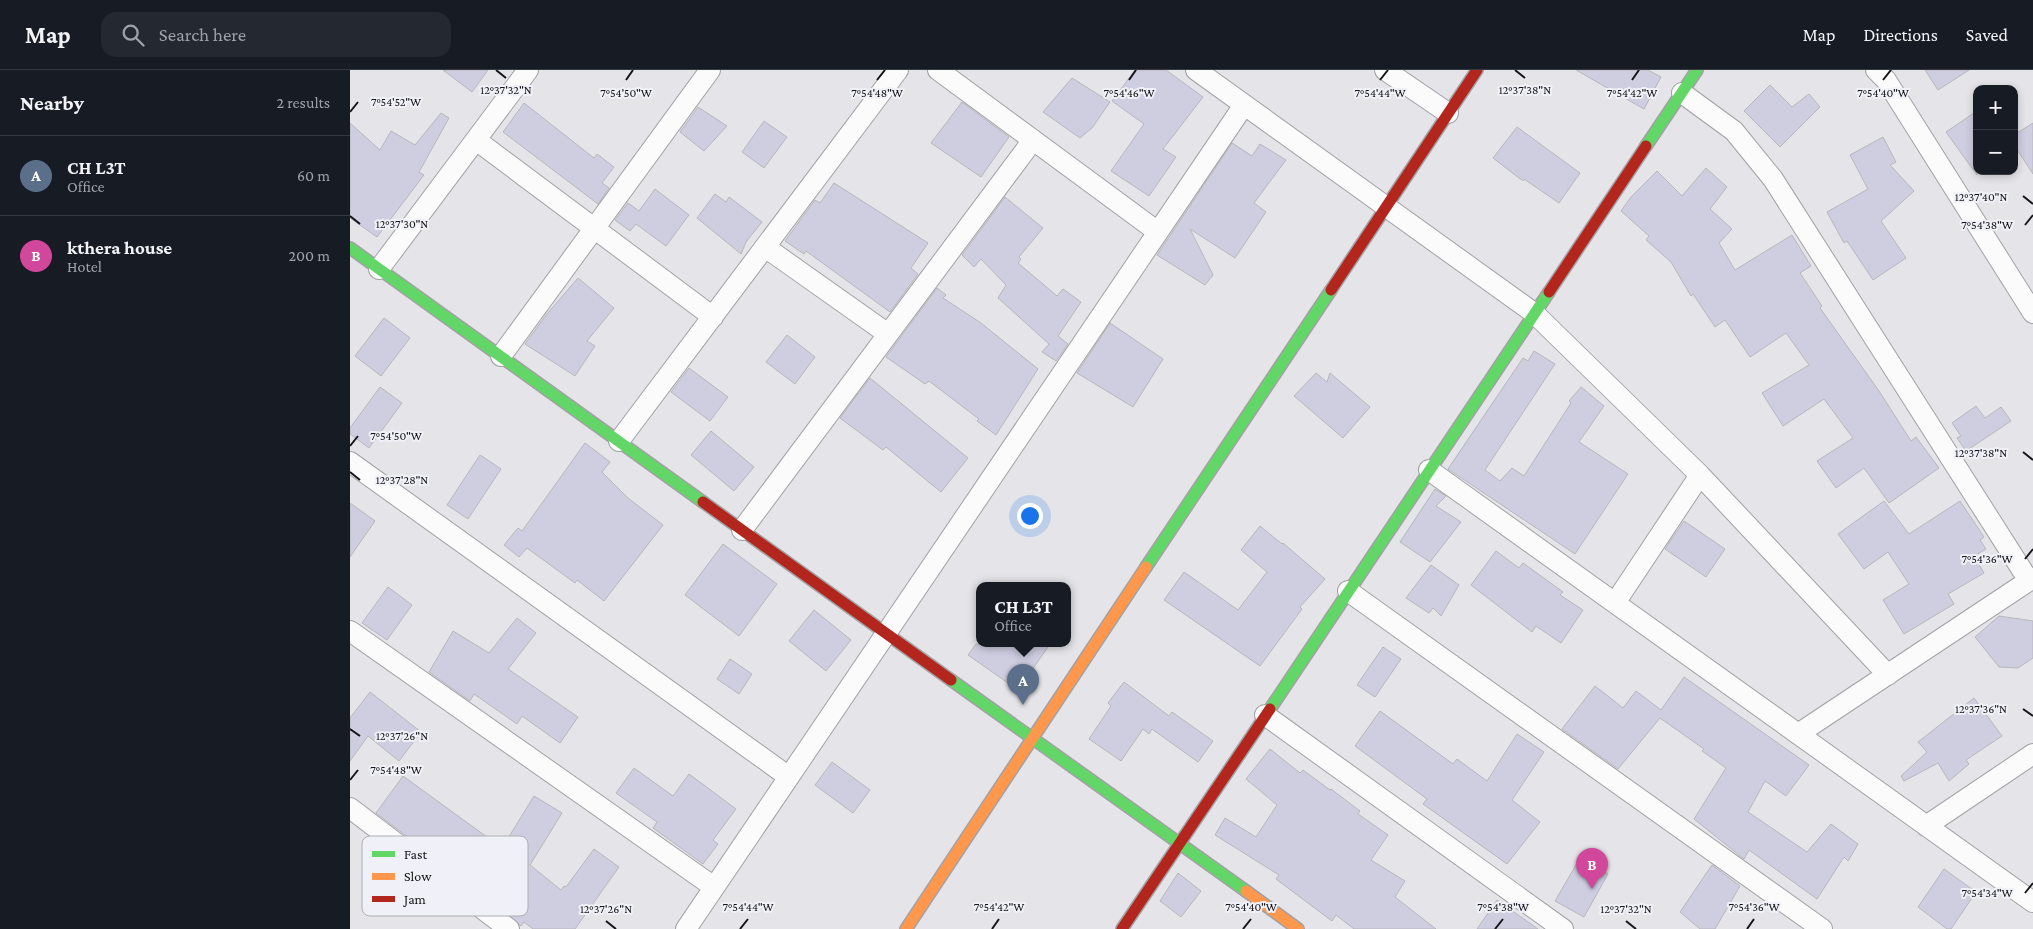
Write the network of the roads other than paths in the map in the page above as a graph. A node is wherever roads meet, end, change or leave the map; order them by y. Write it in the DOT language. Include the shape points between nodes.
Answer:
graph roads {
  1 [pos="528,70"];
  2 [pos="710,70"];
  3 [pos="898,70"];
  4 [pos="938,70"];
  5 [pos="1196,70"];
  6 [pos="1385,70"];
  7 [pos="1477,70"];
  8 [pos="1697,70"];
  9 [pos="1876,70"];
  10 [pos="1682,93"];
  11 [pos="1244,104"];
  12 [pos="1448,113"];
  13 [pos="476,140"];
  14 [pos="1032,140"];
  15 [pos="1386,207"];
  16 [pos="594,228"];
  17 [pos="1158,232"];
  18 [pos="350,248"];
  19 [pos="765,248"];
  20 [pos="380,269"];
  21 [pos="1534,313"];
  22 [pos="2033,314"];
  23 [pos="713,317"];
  24 [pos="888,334"];
  25 [pos="501,356"];
  26 [pos="619,441"];
  27 [pos="350,462"];
  28 [pos="1429,470"];
  29 [pos="1700,475"];
  30 [pos="742,530"];
  31 [pos="2031,579"];
  32 [pos="1348,591"];
  33 [pos="1615,603"];
  34 [pos="350,631"];
  35 [pos="886,633"];
  36 [pos="1888,674"];
  37 [pos="1265,715"];
  38 [pos="1798,734"];
  39 [pos="1033,738"];
  40 [pos="2033,754"];
  41 [pos="789,777"];
  42 [pos="350,808"];
  43 [pos="1926,826"];
  44 [pos="387,836"];
  45 [pos="1179,843"];
  46 [pos="714,887"];
  47 [pos="2033,902"];
  48 [pos="491,916"];
  49 [pos="508,929"];
  50 [pos="686,929"];
  51 [pos="906,929"];
  52 [pos="1122,929"];
  53 [pos="1298,929"];
  54 [pos="1563,929"];
  55 [pos="1822,929"];
  1 -- 13 [label="street"];
  2 -- 16 [label="street"];
  3 -- 19 [label="street"];
  4 -- 14 [label="street"];
  5 -- 11 [label="street"];
  6 -- 12 [label="street"];
  7 -- 12 [label="street"];
  8 -- 10 [label="street"];
  9 -- 22 [label="street" via="1886,80"];
  10 -- 21 [label="street"];
  10 -- 31 [label="street" via="1734,131 1773,179"];
  11 -- 15 [label="street"];
  11 -- 17 [label="street"];
  12 -- 15 [label="street"];
  13 -- 16 [label="street"];
  13 -- 20 [label="street"];
  14 -- 17 [label="street"];
  14 -- 24 [label="street"];
  15 -- 21 [label="street"];
  15 -- 39 [label="street"];
  16 -- 23 [label="street"];
  16 -- 25 [label="street"];
  17 -- 35 [label="street"];
  18 -- 20 [label="street"];
  19 -- 23 [label="street"];
  19 -- 24 [label="street"];
  20 -- 25 [label="street"];
  21 -- 28 [label="street"];
  21 -- 29 [label="street"];
  23 -- 26 [label="street"];
  24 -- 30 [label="street"];
  25 -- 26 [label="street"];
  26 -- 30 [label="street"];
  27 -- 41 [label="street"];
  28 -- 32 [label="street"];
  28 -- 33 [label="street"];
  29 -- 33 [label="street"];
  29 -- 36 [label="street"];
  30 -- 35 [label="street"];
  31 -- 36 [label="street"];
  32 -- 37 [label="street"];
  32 -- 55 [label="street"];
  33 -- 38 [label="street"];
  34 -- 46 [label="street"];
  35 -- 39 [label="street"];
  35 -- 41 [label="street"];
  36 -- 38 [label="street"];
  37 -- 45 [label="street"];
  37 -- 54 [label="street"];
  38 -- 43 [label="street"];
  39 -- 45 [label="street"];
  39 -- 51 [label="street"];
  40 -- 43 [label="street"];
  41 -- 46 [label="street"];
  42 -- 44 [label="street"];
  43 -- 47 [label="street"];
  45 -- 52 [label="street"];
  45 -- 53 [label="street"];
  46 -- 50 [label="street"];
  48 -- 49 [label="street"];
}
